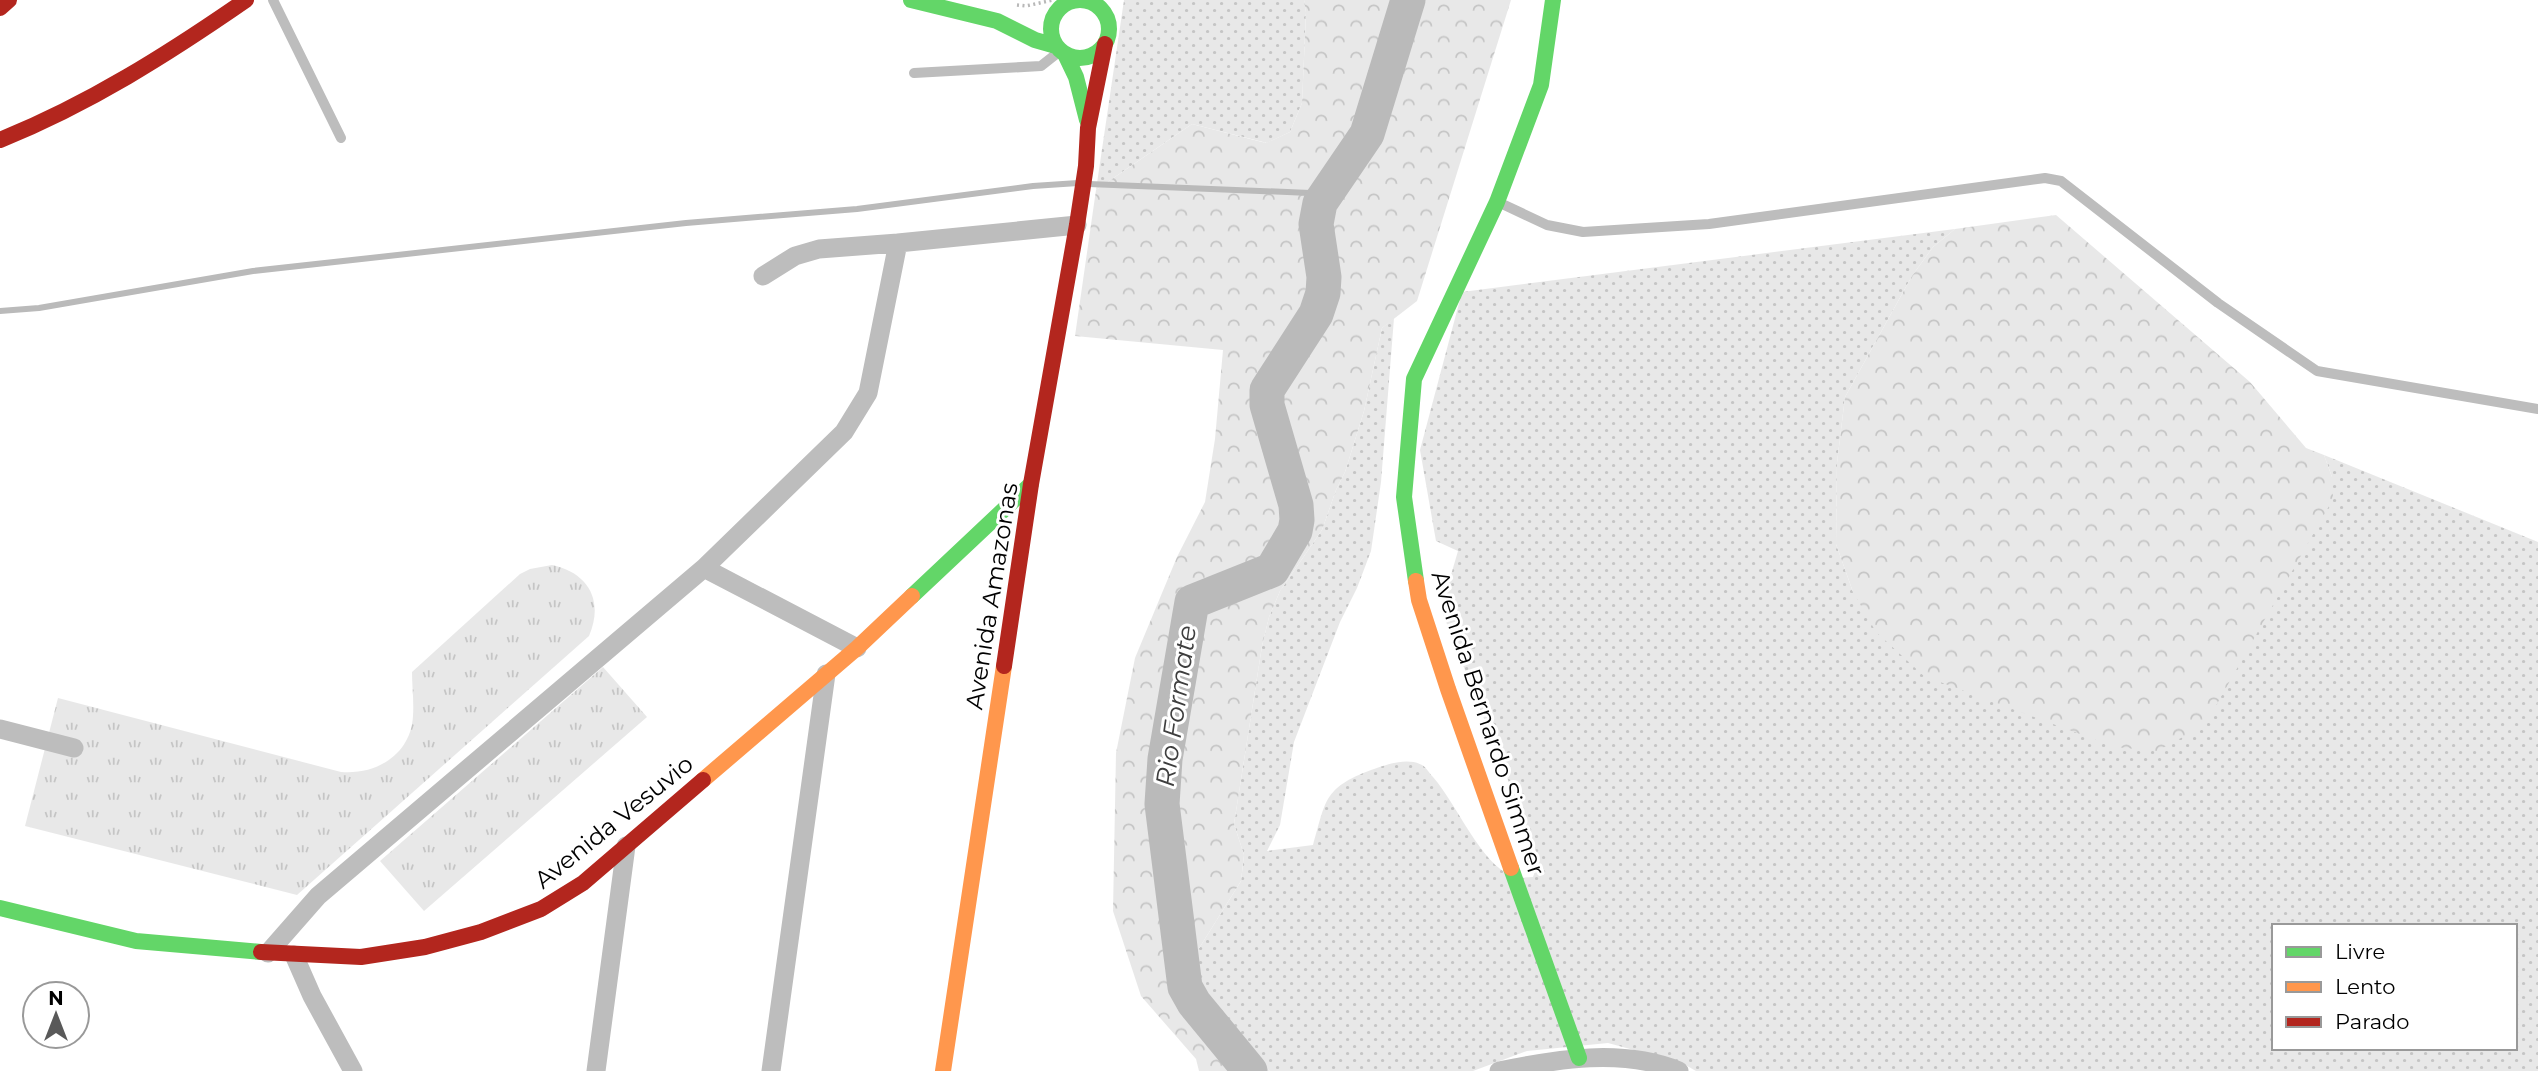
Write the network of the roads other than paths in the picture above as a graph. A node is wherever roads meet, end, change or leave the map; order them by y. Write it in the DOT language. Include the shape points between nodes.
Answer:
graph roads {
  1 [pos="9,0"];
  2 [pos="246,0"];
  3 [pos="272,0"];
  4 [pos="911,0"];
  5 [pos="1081,0"];
  6 [pos="1110,0"];
  7 [pos="1553,0"];
  8 [pos="1055,5"];
  9 [pos="0,8"];
  10 [pos="1108,20"];
  11 [pos="997,21"];
  12 [pos="1105,44"];
  13 [pos="1061,50"];
  14 [pos="914,73"];
  15 [pos="1088,128"];
  16 [pos="341,138"];
  17 [pos="0,140"];
  18 [pos="1497,202"];
  19 [pos="1077,225"];
  20 [pos="898,243"];
  21 [pos="763,276"];
  22 [pos="2538,409"];
  23 [pos="1031,484"];
  24 [pos="704,568"];
  25 [pos="857,648"];
  26 [pos="826,674"];
  27 [pos="0,729"];
  28 [pos="75,748"];
  29 [pos="625,846"];
  30 [pos="0,908"];
  31 [pos="268,953"];
  32 [pos="294,955"];
  33 [pos="1579,1058"];
  34 [pos="353,1071"];
  35 [pos="596,1071"];
  36 [pos="771,1071"];
  37 [pos="943,1071"];
  38 [pos="1499,1071"];
  39 [pos="1679,1071"];
  1 -- 9 [label="street"];
  2 -- 17 [label="street" via="110,87 41,125"];
  3 -- 16 [label="lane"];
  4 -- 11 [label="street"];
  5 -- 8 [label="street"];
  5 -- 10 [label="street" via="1097,6"];
  6 -- 10 [label="street"];
  7 -- 18 [label="street, Avenida Bernardo Simmer" via="1541,85"];
  8 -- 11 [label="street" via="1034,19"];
  8 -- 13 [label="street" via="1051,28"];
  10 -- 12 [label="street"];
  11 -- 13 [label="street"];
  12 -- 13 [label="street" via="1087,57 1076,58"];
  12 -- 15 [label="street, Avenida Amazonas"];
  13 -- 14 [label="lane" via="1041,66"];
  13 -- 15 [label="street, Avenida Amazonas" via="1076,77"];
  15 -- 19 [label="street, Avenida Amazonas"];
  18 -- 22 [label="lane" via="1547,225 1583,233 1709,225 2045,178 2061,181 2218,303 2317,371"];
  18 -- 33 [label="street, Avenida Bernardo Simmer" via="1414,379 1404,496 1419,600"];
  19 -- 20 [label="street"];
  19 -- 23 [label="street, Avenida Amazonas"];
  20 -- 21 [label="street" via="819,248"];
  20 -- 24 [label="street" via="868,393 844,432"];
  23 -- 25 [label="street, Avenida Vesuvio"];
  23 -- 37 [label="street, Avenida Amazonas"];
  24 -- 25 [label="street"];
  24 -- 31 [label="street" via="318,895"];
  25 -- 26 [label="street, Avenida Vesuvio"];
  26 -- 29 [label="street, Avenida Vesuvio"];
  26 -- 36 [label="street"];
  27 -- 28 [label="street"];
  29 -- 32 [label="street, Avenida Vesuvio" via="583,883 541,909 481,932 361,957"];
  29 -- 35 [label="street"];
  30 -- 31 [label="street, Avenida Vesuvio" via="136,941"];
  31 -- 32 [label="street, Avenida Vesuvio"];
  32 -- 34 [label="street"];
  33 -- 38 [label="street"];
  33 -- 39 [label="street" via="1626,1058"];
}
